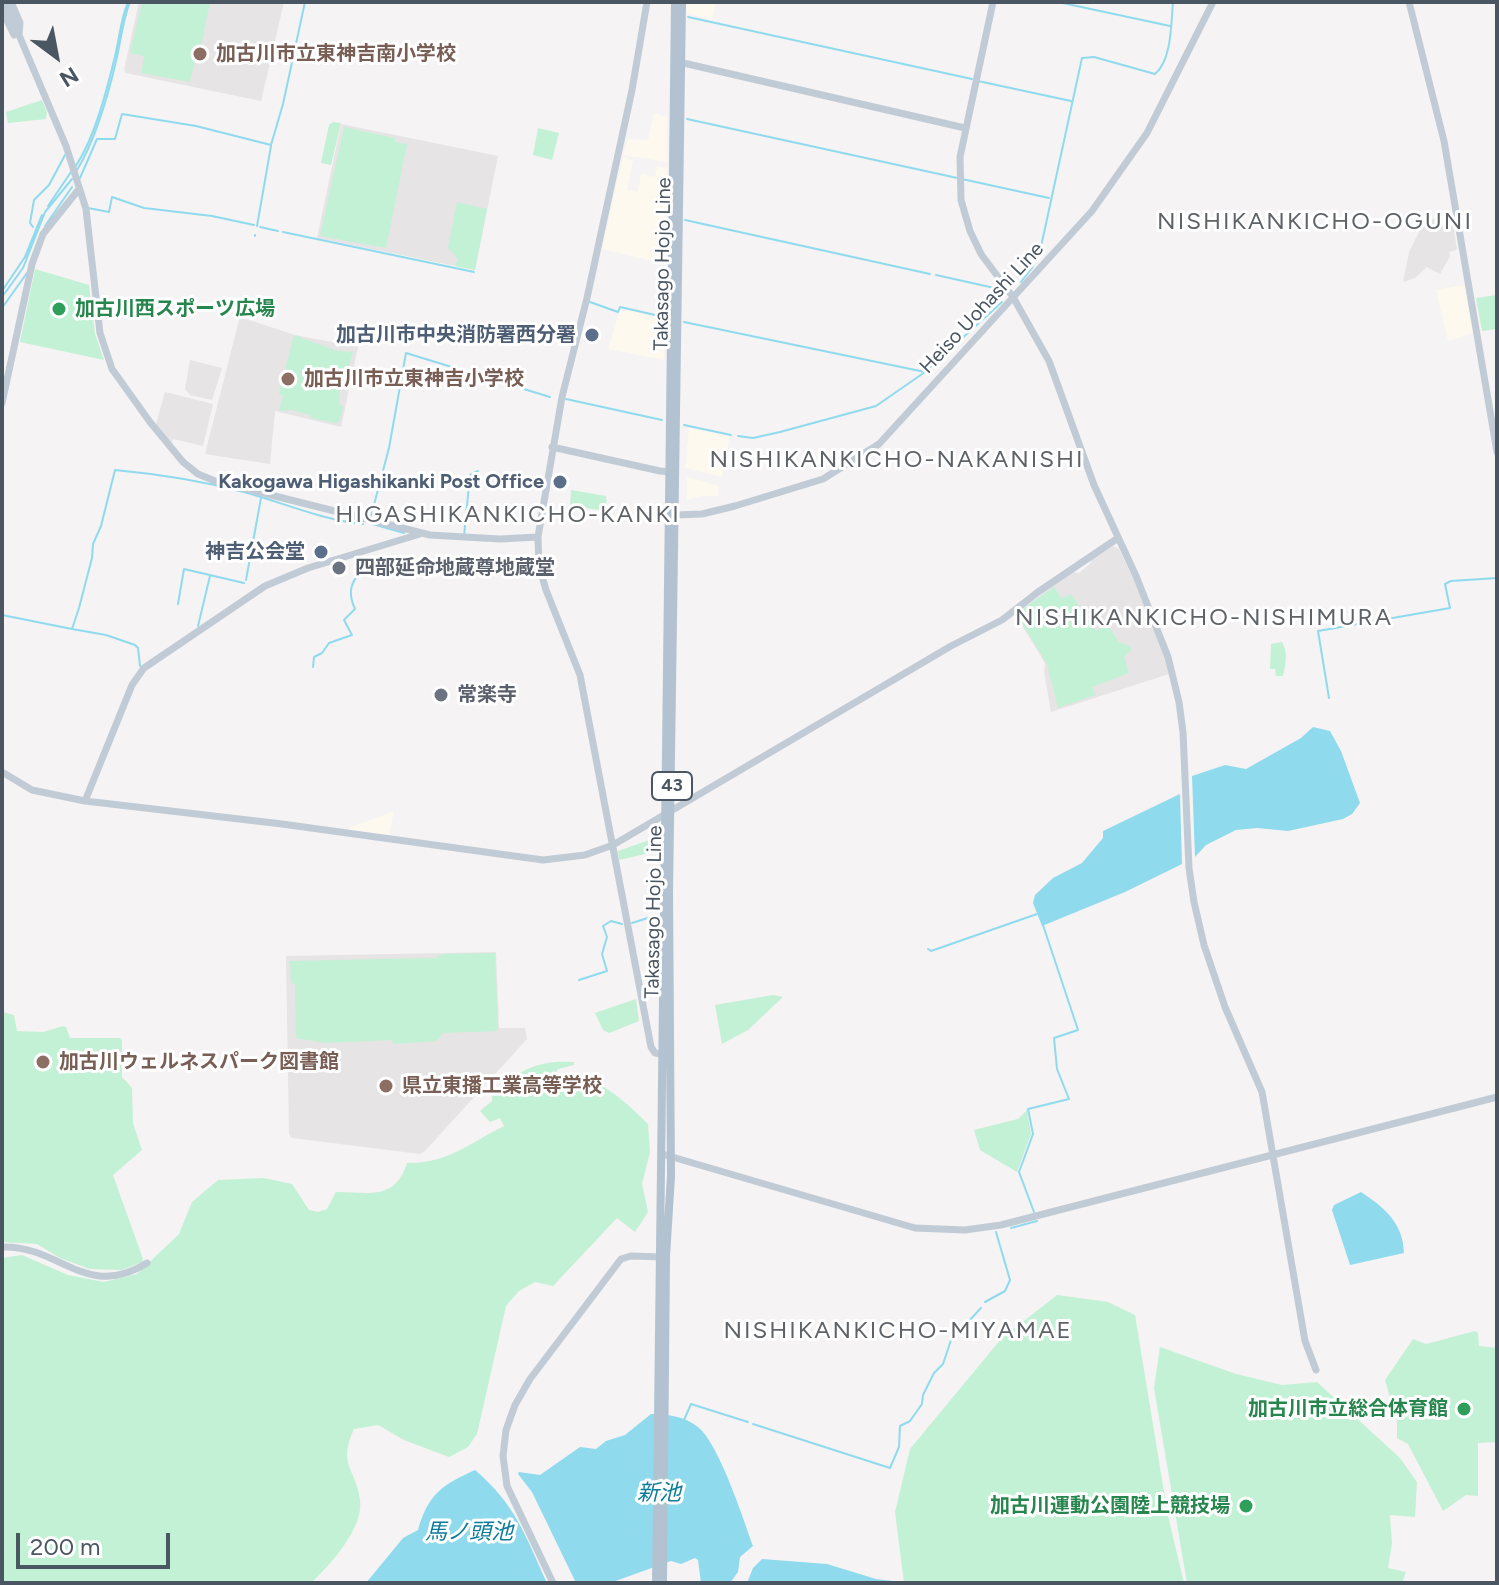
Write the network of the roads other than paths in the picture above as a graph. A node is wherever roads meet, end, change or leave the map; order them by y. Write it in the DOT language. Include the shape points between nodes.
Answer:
graph roads {
  1 [pos="5,2"];
  2 [pos="11,2"];
  3 [pos="647,2"];
  4 [pos="675,2"];
  5 [pos="682,2"];
  6 [pos="993,2"];
  7 [pos="1213,2"];
  8 [pos="1409,2"];
  9 [pos="2,10"];
  10 [pos="19,34"];
  11 [pos="29,57"];
  12 [pos="678,61"];
  13 [pos="965,128"];
  14 [pos="79,189"];
  15 [pos="1012,296"];
  16 [pos="2,403"];
  17 [pos="552,447"];
  18 [pos="1497,452"];
  19 [pos="674,472"];
  20 [pos="676,515"];
  21 [pos="422,533"];
  22 [pos="538,537"];
  23 [pos="1118,538"];
  24 [pos="2,772"];
  25 [pos="85,801"];
  26 [pos="668,812"];
  27 [pos="613,845"];
  28 [pos="666,1055"];
  29 [pos="1497,1097"];
  30 [pos="1274,1154"];
  31 [pos="666,1156"];
  32 [pos="2,1247"];
  33 [pos="662,1257"];
  34 [pos="147,1263"];
  35 [pos="1316,1370"];
  36 [pos="659,1579"];
  37 [pos="553,1583"];
  1 -- 10 [label="street"];
  2 -- 10 [label="street"];
  3 -- 17 [label="street"];
  4 -- 12 [label="main road, Takasago Hojo Line / 43"];
  5 -- 12 [label="main road, Takasago Hojo Line / 43"];
  6 -- 13 [label="street"];
  7 -- 15 [label="street, Heiso Uohashi Line" via="1147,133 1092,211"];
  8 -- 18 [label="street" via="1444,141"];
  9 -- 11 [label="street"];
  10 -- 11 [label="street"];
  11 -- 14 [label="street"];
  12 -- 13 [label="street"];
  12 -- 19 [label="main road, Takasago Hojo Line / 43"];
  13 -- 15 [label="street" via="961,200 975,242"];
  14 -- 16 [label="street" via="43,234 32,264"];
  14 -- 21 [label="street" via="104,351 121,383 183,462 215,481"];
  15 -- 20 [label="street, Heiso Uohashi Line" via="879,444 858,459 798,488 710,512"];
  15 -- 23 [label="street" via="1049,361"];
  17 -- 19 [label="street"];
  17 -- 22 [label="street"];
  19 -- 20 [label="main road, Takasago Hojo Line / 43"];
  19 -- 26 [label="main road, Takasago Hojo Line / 43"];
  20 -- 26 [label="main road, Takasago Hojo Line / 43"];
  21 -- 22 [label="street" via="467,539"];
  21 -- 25 [label="street" via="265,586 144,668 132,685"];
  22 -- 27 [label="street" via="543,581 580,675"];
  23 -- 26 [label="street" via="1002,620"];
  23 -- 30 [label="street" via="1174,675 1194,902 1225,1007 1262,1092"];
  24 -- 25 [label="street" via="32,790"];
  25 -- 27 [label="street" via="543,860"];
  26 -- 27 [label="street"];
  26 -- 28 [label="main road, Takasago Hojo Line / 43"];
  27 -- 28 [label="street" via="651,1047"];
  28 -- 31 [label="main road, Takasago Hojo Line / 43"];
  29 -- 30 [label="street"];
  30 -- 31 [label="street" via="965,1230 915,1228"];
  30 -- 35 [label="street" via="1305,1341"];
  31 -- 33 [label="main road, Takasago Hojo Line / 43"];
  32 -- 34 [label="street" via="37,1251 85,1275 119,1275"];
  33 -- 36 [label="main road, Takasago Hojo Line / 43"];
  33 -- 37 [label="street" via="621,1259 530,1379 510,1418 503,1456 507,1486"];
}
